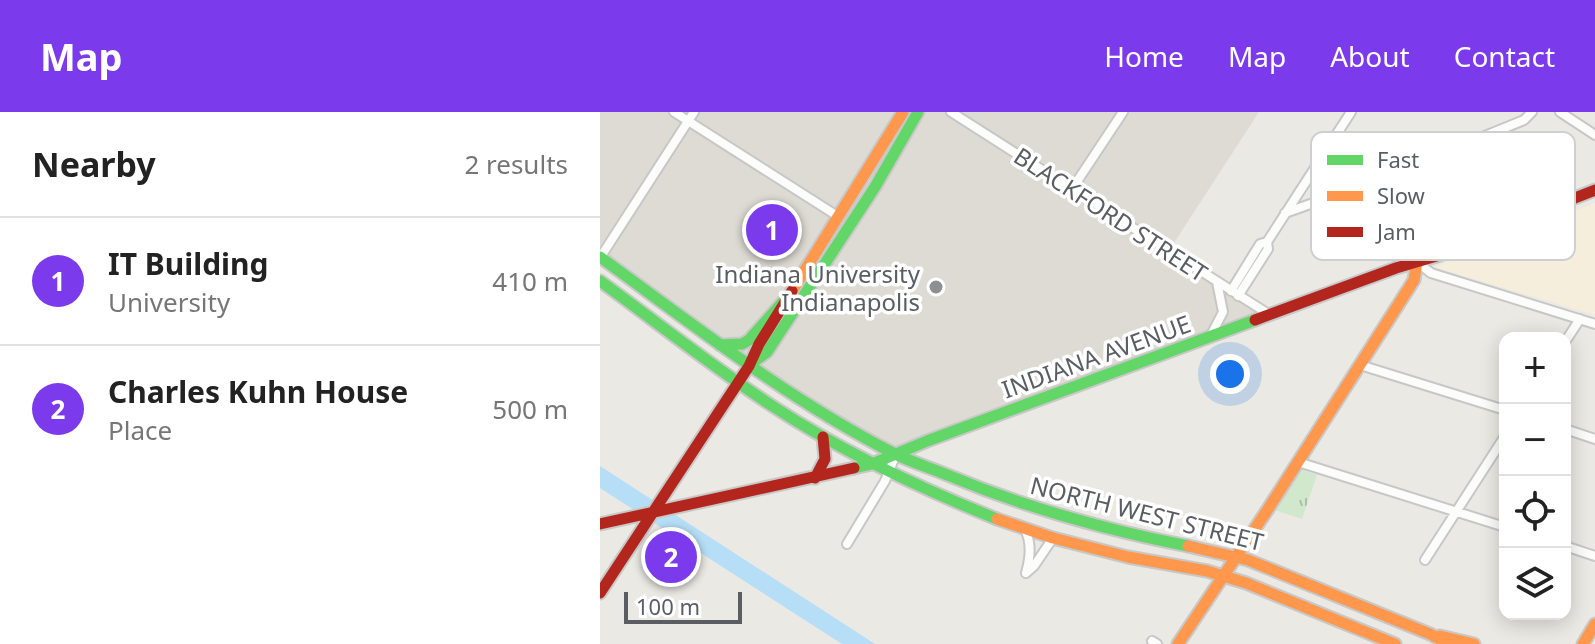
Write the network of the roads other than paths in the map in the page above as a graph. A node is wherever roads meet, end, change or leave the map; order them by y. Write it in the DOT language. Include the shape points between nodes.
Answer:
graph roads {
  1 [pos="674,112"];
  2 [pos="694,112"];
  3 [pos="903,112"];
  4 [pos="918,112"];
  5 [pos="951,112"];
  6 [pos="1123,112"];
  7 [pos="1351,112"];
  8 [pos="1532,112"];
  9 [pos="1560,112"];
  10 [pos="688,121"];
  11 [pos="1338,132"];
  12 [pos="1495,132"];
  13 [pos="1595,135"];
  14 [pos="1311,173"];
  15 [pos="1072,189"];
  16 [pos="1595,190"];
  17 [pos="1575,198"];
  18 [pos="1311,203"];
  19 [pos="1285,213"];
  20 [pos="839,217"];
  21 [pos="600,258"];
  22 [pos="1424,260"];
  23 [pos="1417,262"];
  24 [pos="600,281"];
  25 [pos="1217,282"];
  26 [pos="1234,293"];
  27 [pos="790,294"];
  28 [pos="1270,315"];
  29 [pos="1580,319"];
  30 [pos="1595,324"];
  31 [pos="1571,333"];
  32 [pos="1210,337"];
  33 [pos="720,345"];
  34 [pos="1360,365"];
  35 [pos="749,366"];
  36 [pos="738,382"];
  37 [pos="1499,408"];
  38 [pos="1571,431"];
  39 [pos="823,437"];
  40 [pos="1595,439"];
  41 [pos="1499,445"];
  42 [pos="896,454"];
  43 [pos="1298,462"];
  44 [pos="872,464"];
  45 [pos="889,474"];
  46 [pos="815,478"];
  47 [pos="1456,511"];
  48 [pos="645,518"];
  49 [pos="600,524"];
  50 [pos="1499,525"];
  51 [pos="1025,529"];
  52 [pos="1053,538"];
  53 [pos="847,544"];
  54 [pos="1571,548"];
  55 [pos="1236,556"];
  56 [pos="1595,556"];
  57 [pos="1425,560"];
  58 [pos="1222,575"];
  59 [pos="600,593"];
  60 [pos="1595,624"];
  61 [pos="1430,634"];
  62 [pos="1178,644"];
  63 [pos="1395,644"];
  64 [pos="1448,644"];
  65 [pos="1474,644"];
  66 [pos="1583,644"];
  1 -- 10 [label="street"];
  2 -- 10 [label="street"];
  3 -- 20 [label="main road"];
  4 -- 35 [label="main road" via="767,352"];
  5 -- 15 [label="street, BLACKFORD STREET"];
  6 -- 15 [label="street"];
  7 -- 11 [label="street"];
  8 -- 12 [label="street"];
  9 -- 13 [label="street"];
  10 -- 20 [label="street"];
  10 -- 21 [label="street"];
  14 -- 19 [label="street"];
  15 -- 25 [label="street, BLACKFORD STREET"];
  16 -- 17 [label="main road, INDIANA AVENUE"];
  18 -- 19 [label="street"];
  19 -- 26 [label="street" via="1268,249"];
  20 -- 27 [label="main road"];
  21 -- 33 [label="main road, NORTH WEST STREET"];
  22 -- 23 [label="main road, INDIANA AVENUE"];
  23 -- 28 [label="main road, INDIANA AVENUE"];
  23 -- 29 [label="street" via="1434,274"];
  23 -- 34 [label="main road" via="1414,280"];
  24 -- 36 [label="main road, NORTH WEST STREET"];
  25 -- 26 [label="street, BLACKFORD STREET"];
  25 -- 32 [label="street" via="1223,312"];
  26 -- 28 [label="street, BLACKFORD STREET"];
  27 -- 33 [label="main road" via="749,340"];
  27 -- 35 [label="main road"];
  28 -- 32 [label="main road, INDIANA AVENUE"];
  29 -- 30 [label="street"];
  29 -- 31 [label="street"];
  32 -- 42 [label="main road, INDIANA AVENUE"];
  33 -- 35 [label="main road, NORTH WEST STREET"];
  34 -- 37 [label="street"];
  34 -- 43 [label="main road"];
  35 -- 36 [label="main road"];
  35 -- 42 [label="main road, NORTH WEST STREET"];
  36 -- 39 [label="main road, NORTH WEST STREET"];
  36 -- 48 [label="main road"];
  38 -- 40 [label="street"];
  39 -- 44 [label="main road, NORTH WEST STREET"];
  39 -- 46 [label="main road" via="825,459"];
  41 -- 47 [label="street"];
  42 -- 44 [label="main road, INDIANA AVENUE"];
  42 -- 45 [label="street"];
  42 -- 55 [label="main road, NORTH WEST STREET" via="1058,516"];
  43 -- 47 [label="street"];
  43 -- 55 [label="main road"];
  44 -- 45 [label="main road, NORTH WEST STREET"];
  44 -- 46 [label="main road, INDIANA AVENUE"];
  45 -- 51 [label="main road, NORTH WEST STREET"];
  45 -- 53 [label="street"];
  46 -- 48 [label="main road, INDIANA AVENUE"];
  47 -- 50 [label="street"];
  47 -- 57 [label="street"];
  48 -- 49 [label="main road, INDIANA AVENUE"];
  48 -- 59 [label="main road"];
  51 -- 52 [label="main road, NORTH WEST STREET"];
  51 -- 52 [label="street" via="1030,540 1026,573"];
  52 -- 58 [label="main road, NORTH WEST STREET"];
  54 -- 56 [label="street"];
  55 -- 58 [label="main road"];
  55 -- 61 [label="main road, NORTH WEST STREET"];
  58 -- 62 [label="main road"];
  58 -- 63 [label="main road, NORTH WEST STREET"];
  60 -- 66 [label="main road"];
  61 -- 64 [label="main road, NORTH WEST STREET"];
  61 -- 65 [label="main road"];
}
